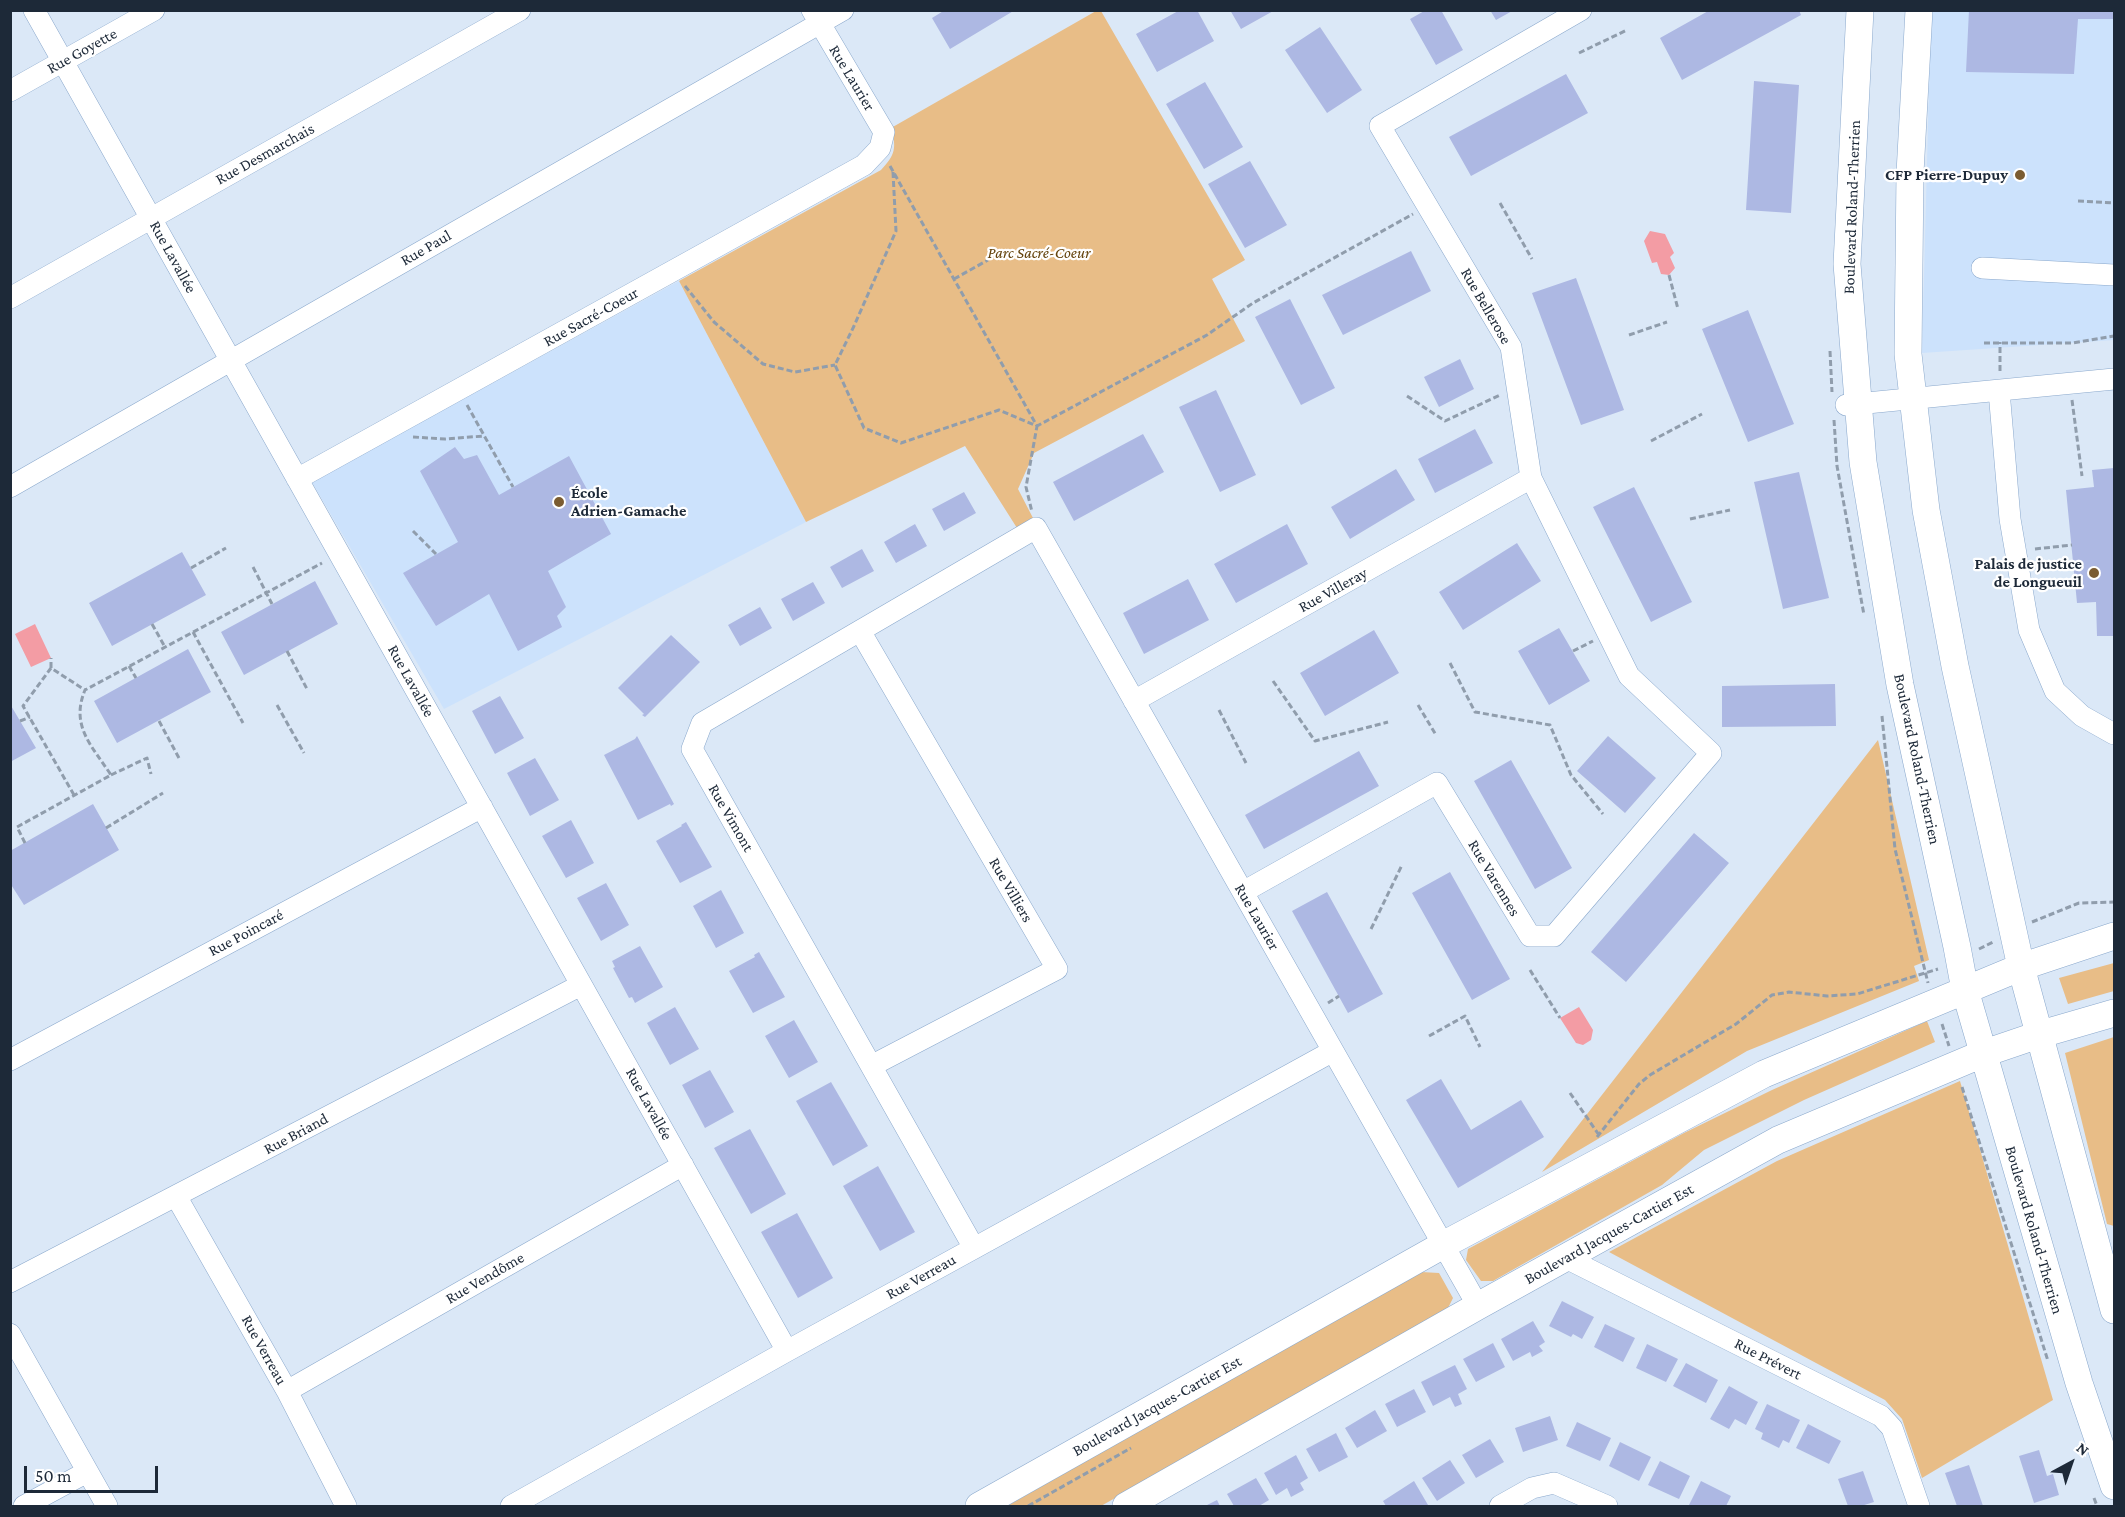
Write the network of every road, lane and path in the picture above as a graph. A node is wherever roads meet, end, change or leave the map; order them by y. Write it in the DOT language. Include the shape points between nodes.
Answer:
graph roads {
  1 [pos="34,10"];
  2 [pos="154,10"];
  3 [pos="520,10"];
  4 [pos="843,10"];
  5 [pos="1581,10"];
  6 [pos="1860,10"];
  7 [pos="1918,10"];
  8 [pos="815,17"];
  9 [pos="1627,30"];
  10 [pos="1579,53"];
  11 [pos="63,62"];
  12 [pos="10,91"];
  13 [pos="879,148"];
  14 [pos="893,172"];
  15 [pos="2078,201"];
  16 [pos="1500,203"];
  17 [pos="2115,203"];
  18 [pos="1427,206"];
  19 [pos="151,219"];
  20 [pos="1532,259"];
  21 [pos="988,260"];
  22 [pos="1982,268"];
  23 [pos="674,272"];
  24 [pos="1668,274"];
  25 [pos="2115,274"];
  26 [pos="954,279"];
  27 [pos="10,298"];
  28 [pos="1678,309"];
  29 [pos="1667,321"];
  30 [pos="1629,335"];
  31 [pos="2115,336"];
  32 [pos="2000,342"];
  33 [pos="1984,343"];
  34 [pos="231,360"];
  35 [pos="835,365"];
  36 [pos="2115,379"];
  37 [pos="2070,384"];
  38 [pos="1517,387"];
  39 [pos="459,390"];
  40 [pos="1999,391"];
  41 [pos="1407,396"];
  42 [pos="1913,400"];
  43 [pos="1851,405"];
  44 [pos="1702,414"];
  45 [pos="1037,426"];
  46 [pos="485,436"];
  47 [pos="412,437"];
  48 [pos="1651,441"];
  49 [pos="2082,476"];
  50 [pos="1531,478"];
  51 [pos="297,479"];
  52 [pos="10,487"];
  53 [pos="513,487"];
  54 [pos="1730,510"];
  55 [pos="1690,519"];
  56 [pos="1036,528"];
  57 [pos="413,531"];
  58 [pos="2072,545"];
  59 [pos="226,548"];
  60 [pos="2015,551"];
  61 [pos="339,554"];
  62 [pos="436,554"];
  63 [pos="253,567"];
  64 [pos="191,568"];
  65 [pos="266,593"];
  66 [pos="272,604"];
  67 [pos="152,624"];
  68 [pos="860,631"];
  69 [pos="193,632"];
  70 [pos="165,647"];
  71 [pos="287,651"];
  72 [pos="51,658"];
  73 [pos="1450,663"];
  74 [pos="129,666"];
  75 [pos="51,668"];
  76 [pos="136,678"];
  77 [pos="1273,681"];
  78 [pos="307,689"];
  79 [pos="85,690"];
  80 [pos="1134,701"];
  81 [pos="277,705"];
  82 [pos="1418,705"];
  83 [pos="1219,710"];
  84 [pos="30,717"];
  85 [pos="20,721"];
  86 [pos="159,721"];
  87 [pos="1388,722"];
  88 [pos="243,723"];
  89 [pos="2115,734"];
  90 [pos="1436,735"];
  91 [pos="304,753"];
  92 [pos="1711,753"];
  93 [pos="179,758"];
  94 [pos="1246,763"];
  95 [pos="152,774"];
  96 [pos="111,775"];
  97 [pos="163,793"];
  98 [pos="74,795"];
  99 [pos="482,807"];
  100 [pos="1603,814"];
  101 [pos="106,828"];
  102 [pos="25,843"];
  103 [pos="1402,865"];
  104 [pos="1243,892"];
  105 [pos="2115,902"];
  106 [pos="1371,929"];
  107 [pos="2013,932"];
  108 [pos="2115,936"];
  109 [pos="1959,960"];
  110 [pos="2021,967"];
  111 [pos="1530,970"];
  112 [pos="581,985"];
  113 [pos="1965,990"];
  114 [pos="2115,1013"];
  115 [pos="1560,1018"];
  116 [pos="2038,1035"];
  117 [pos="1429,1036"];
  118 [pos="1480,1047"];
  119 [pos="1333,1051"];
  120 [pos="1982,1054"];
  121 [pos="10,1060"];
  122 [pos="871,1066"];
  123 [pos="1570,1093"];
  124 [pos="1599,1135"];
  125 [pos="1593,1142"];
  126 [pos="683,1165"];
  127 [pos="176,1196"];
  128 [pos="2105,1241"];
  129 [pos="1443,1245"];
  130 [pos="974,1248"];
  131 [pos="1566,1258"];
  132 [pos="10,1282"];
  133 [pos="1478,1306"];
  134 [pos="2115,1310"];
  135 [pos="10,1334"];
  136 [pos="787,1351"];
  137 [pos="287,1391"];
  138 [pos="87,1472"];
  139 [pos="2115,1486"];
  140 [pos="24,1506"];
  141 [pos="107,1506"];
  142 [pos="346,1506"];
  143 [pos="511,1506"];
  144 [pos="979,1506"];
  145 [pos="1126,1506"];
  146 [pos="1500,1506"];
  147 [pos="1607,1506"];
  148 [pos="1920,1506"];
  1 -- 11 [label="street, Rue Lavallée"];
  2 -- 11 [label="street, Rue Goyette"];
  3 -- 19 [label="street, Rue Desmarchais"];
  4 -- 8 [label="street, Rue Paul"];
  5 -- 18 [label="street, Rue Bellerose" via="1380,126"];
  6 -- 43 [label="main road, Boulevard Roland-Therrien" via="1847,264"];
  7 -- 42 [label="main road" via="1910,173 1908,354"];
  8 -- 13 [label="street, Rue Laurier" via="884,132"];
  8 -- 34 [label="street, Rue Paul"];
  9 -- 10 [label="path"];
  11 -- 12 [label="street, Rue Goyette"];
  11 -- 19 [label="street, Rue Lavallée"];
  13 -- 14 [label="path"];
  13 -- 23 [label="street, Rue Sacré-Coeur" via="864,165"];
  14 -- 26 [label="path"];
  14 -- 35 [label="path" via="896,231"];
  15 -- 17 [label="path"];
  16 -- 20 [label="path"];
  18 -- 38 [label="street, Rue Bellerose" via="1511,347"];
  18 -- 45 [label="path" via="1253,303 1207,335"];
  19 -- 27 [label="street, Rue Desmarchais"];
  19 -- 34 [label="street, Rue Lavallée"];
  21 -- 26 [label="path"];
  22 -- 25 [label="street"];
  23 -- 35 [label="path" via="714,322 763,364 795,372"];
  23 -- 39 [label="street, Rue Sacré-Coeur"];
  24 -- 28 [label="path"];
  26 -- 45 [label="path"];
  29 -- 30 [label="path"];
  31 -- 32 [label="path" via="2073,343"];
  32 -- 33 [label="path"];
  32 -- 40 [label="path"];
  34 -- 51 [label="street, Rue Lavallée"];
  34 -- 52 [label="street, Rue Paul"];
  35 -- 45 [label="path" via="864,428 901,442 999,410"];
  36 -- 37 [label="street"];
  37 -- 40 [label="street"];
  37 -- 49 [label="path"];
  38 -- 41 [label="path" via="1445,421"];
  38 -- 50 [label="street, Rue Bellerose"];
  39 -- 46 [label="path"];
  39 -- 51 [label="street, Rue Sacré-Coeur"];
  40 -- 42 [label="street"];
  40 -- 60 [label="street"];
  42 -- 43 [label="street"];
  42 -- 107 [label="main road" via="1926,510 1955,666"];
  43 -- 109 [label="main road, Boulevard Roland-Therrien" via="1900,685"];
  44 -- 48 [label="path"];
  45 -- 56 [label="path" via="1026,487"];
  46 -- 47 [label="path"];
  46 -- 53 [label="path"];
  50 -- 80 [label="street, Rue Villeray"];
  50 -- 92 [label="street, Rue Bellerose" via="1629,676"];
  51 -- 61 [label="street, Rue Lavallée"];
  54 -- 55 [label="path"];
  56 -- 68 [label="street, Rue Vimont"];
  56 -- 80 [label="street, Rue Laurier"];
  57 -- 62 [label="path"];
  58 -- 60 [label="path"];
  59 -- 64 [label="path"];
  60 -- 89 [label="street" via="2029,630 2055,691 2082,716"];
  61 -- 65 [label="path"];
  61 -- 99 [label="street, Rue Lavallée"];
  63 -- 65 [label="path"];
  65 -- 66 [label="path"];
  65 -- 69 [label="path"];
  67 -- 70 [label="path"];
  68 -- 122 [label="street, Rue Vimont" via="702,723 692,749"];
  68 -- 122 [label="street, Rue Villiers" via="1057,969"];
  69 -- 70 [label="path"];
  69 -- 88 [label="path"];
  70 -- 74 [label="path"];
  71 -- 78 [label="path"];
  72 -- 75 [label="path"];
  73 -- 100 [label="path" via="1475,712 1550,725 1571,775"];
  74 -- 76 [label="path"];
  74 -- 79 [label="path"];
  75 -- 79 [label="path"];
  75 -- 84 [label="path" via="23,706"];
  77 -- 87 [label="path" via="1315,741"];
  79 -- 96 [label="path" via="79,705 81,728"];
  80 -- 104 [label="street, Rue Laurier"];
  81 -- 91 [label="path"];
  82 -- 90 [label="path"];
  83 -- 94 [label="path"];
  84 -- 85 [label="path"];
  84 -- 98 [label="path"];
  86 -- 93 [label="path"];
  92 -- 104 [label="street, Rue Varennes" via="1554,936 1530,936 1437,783"];
  95 -- 96 [label="path" via="147,758"];
  96 -- 98 [label="path"];
  97 -- 101 [label="path"];
  98 -- 102 [label="path" via="17,827"];
  99 -- 112 [label="street, Rue Lavallée"];
  99 -- 121 [label="street, Rue Poincaré"];
  103 -- 106 [label="path"];
  104 -- 119 [label="street, Rue Laurier"];
  105 -- 107 [label="path" via="2079,903"];
  107 -- 109 [label="path"];
  107 -- 110 [label="main road"];
  108 -- 110 [label="main road, Boulevard Jacques-Cartier Est"];
  109 -- 113 [label="main road, Boulevard Roland-Therrien"];
  109 -- 124 [label="path" via="1857,994 1772,995 1736,1024 1650,1075"];
  110 -- 113 [label="main road, Boulevard Jacques-Cartier Est"];
  110 -- 116 [label="main road"];
  111 -- 115 [label="path"];
  112 -- 126 [label="street, Rue Lavallée"];
  112 -- 127 [label="street, Rue Briand"];
  113 -- 120 [label="main road, Boulevard Roland-Therrien"];
  113 -- 129 [label="main road, Boulevard Jacques-Cartier Est" via="1764,1074"];
  114 -- 116 [label="main road, Boulevard Jacques-Cartier Est"];
  116 -- 120 [label="main road, Boulevard Jacques-Cartier Est"];
  116 -- 128 [label="main road"];
  117 -- 118 [label="path" via="1465,1016"];
  119 -- 129 [label="street, Rue Laurier"];
  119 -- 130 [label="street, Rue Verreau"];
  120 -- 131 [label="main road, Boulevard Jacques-Cartier Est" via="1778,1140"];
  120 -- 139 [label="main road, Boulevard Roland-Therrien" via="2079,1383"];
  122 -- 130 [label="street, Rue Vimont"];
  123 -- 124 [label="path"];
  124 -- 125 [label="path"];
  126 -- 136 [label="street, Rue Lavallée"];
  126 -- 137 [label="street, Rue Vendôme"];
  127 -- 132 [label="street, Rue Briand"];
  127 -- 137 [label="street, Rue Verreau"];
  128 -- 134 [label="main road"];
  129 -- 133 [label="street, Rue Laurier"];
  129 -- 144 [label="main road, Boulevard Jacques-Cartier Est"];
  130 -- 136 [label="street, Rue Verreau"];
  131 -- 133 [label="main road, Boulevard Jacques-Cartier Est"];
  131 -- 148 [label="street, Rue Prévert" via="1881,1416 1892,1428"];
  133 -- 145 [label="main road, Boulevard Jacques-Cartier Est"];
  135 -- 138 [label="street"];
  136 -- 143 [label="street, Rue Verreau"];
  137 -- 142 [label="street, Rue Verreau"];
  138 -- 140 [label="street"];
  138 -- 141 [label="street"];
  146 -- 147 [label="street" via="1532,1488 1554,1483"];
}
